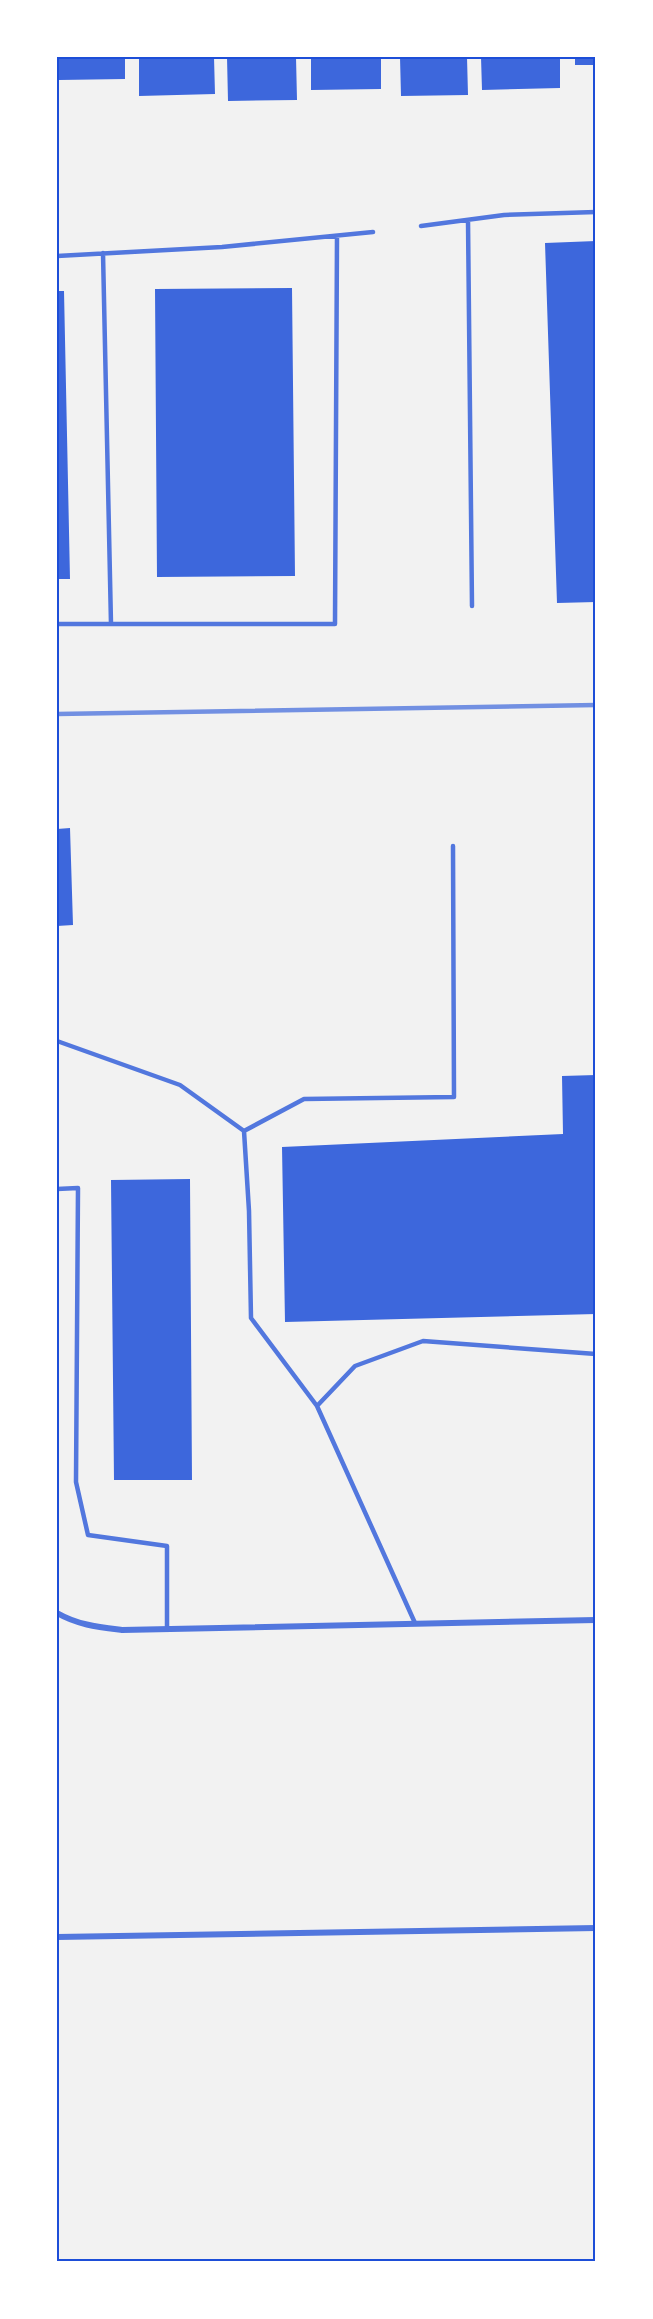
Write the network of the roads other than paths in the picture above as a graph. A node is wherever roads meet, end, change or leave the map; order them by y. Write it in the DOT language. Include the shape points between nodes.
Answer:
graph roads {
  1 [pos="596,212"];
  2 [pos="468,220"];
  3 [pos="421,226"];
  4 [pos="373,232"];
  5 [pos="337,236"];
  6 [pos="103,253"];
  7 [pos="57,256"];
  8 [pos="472,606"];
  9 [pos="57,624"];
  10 [pos="111,624"];
  11 [pos="453,846"];
  12 [pos="57,1041"];
  13 [pos="244,1131"];
  14 [pos="57,1189"];
  15 [pos="596,1353"];
  16 [pos="317,1406"];
  17 [pos="57,1613"];
  18 [pos="596,1620"];
  19 [pos="415,1623"];
  20 [pos="167,1628"];
  21 [pos="596,1928"];
  22 [pos="57,1937"];
  1 -- 2 [label="lane"];
  2 -- 3 [label="lane"];
  2 -- 8 [label="lane"];
  4 -- 5 [label="lane"];
  5 -- 6 [label="lane"];
  5 -- 10 [label="lane" via="335,624"];
  6 -- 7 [label="lane"];
  6 -- 10 [label="lane"];
  9 -- 10 [label="lane"];
  11 -- 13 [label="lane" via="454,1097 304,1099"];
  12 -- 13 [label="lane" via="180,1085"];
  13 -- 16 [label="lane" via="251,1318"];
  14 -- 20 [label="lane" via="78,1188 76,1482 88,1535 167,1546"];
  15 -- 16 [label="lane" via="423,1341 355,1366"];
  16 -- 19 [label="lane"];
  17 -- 20 [label="street" via="72,1622 97,1627"];
  18 -- 19 [label="street"];
  19 -- 20 [label="street"];
  21 -- 22 [label="street"];
}
